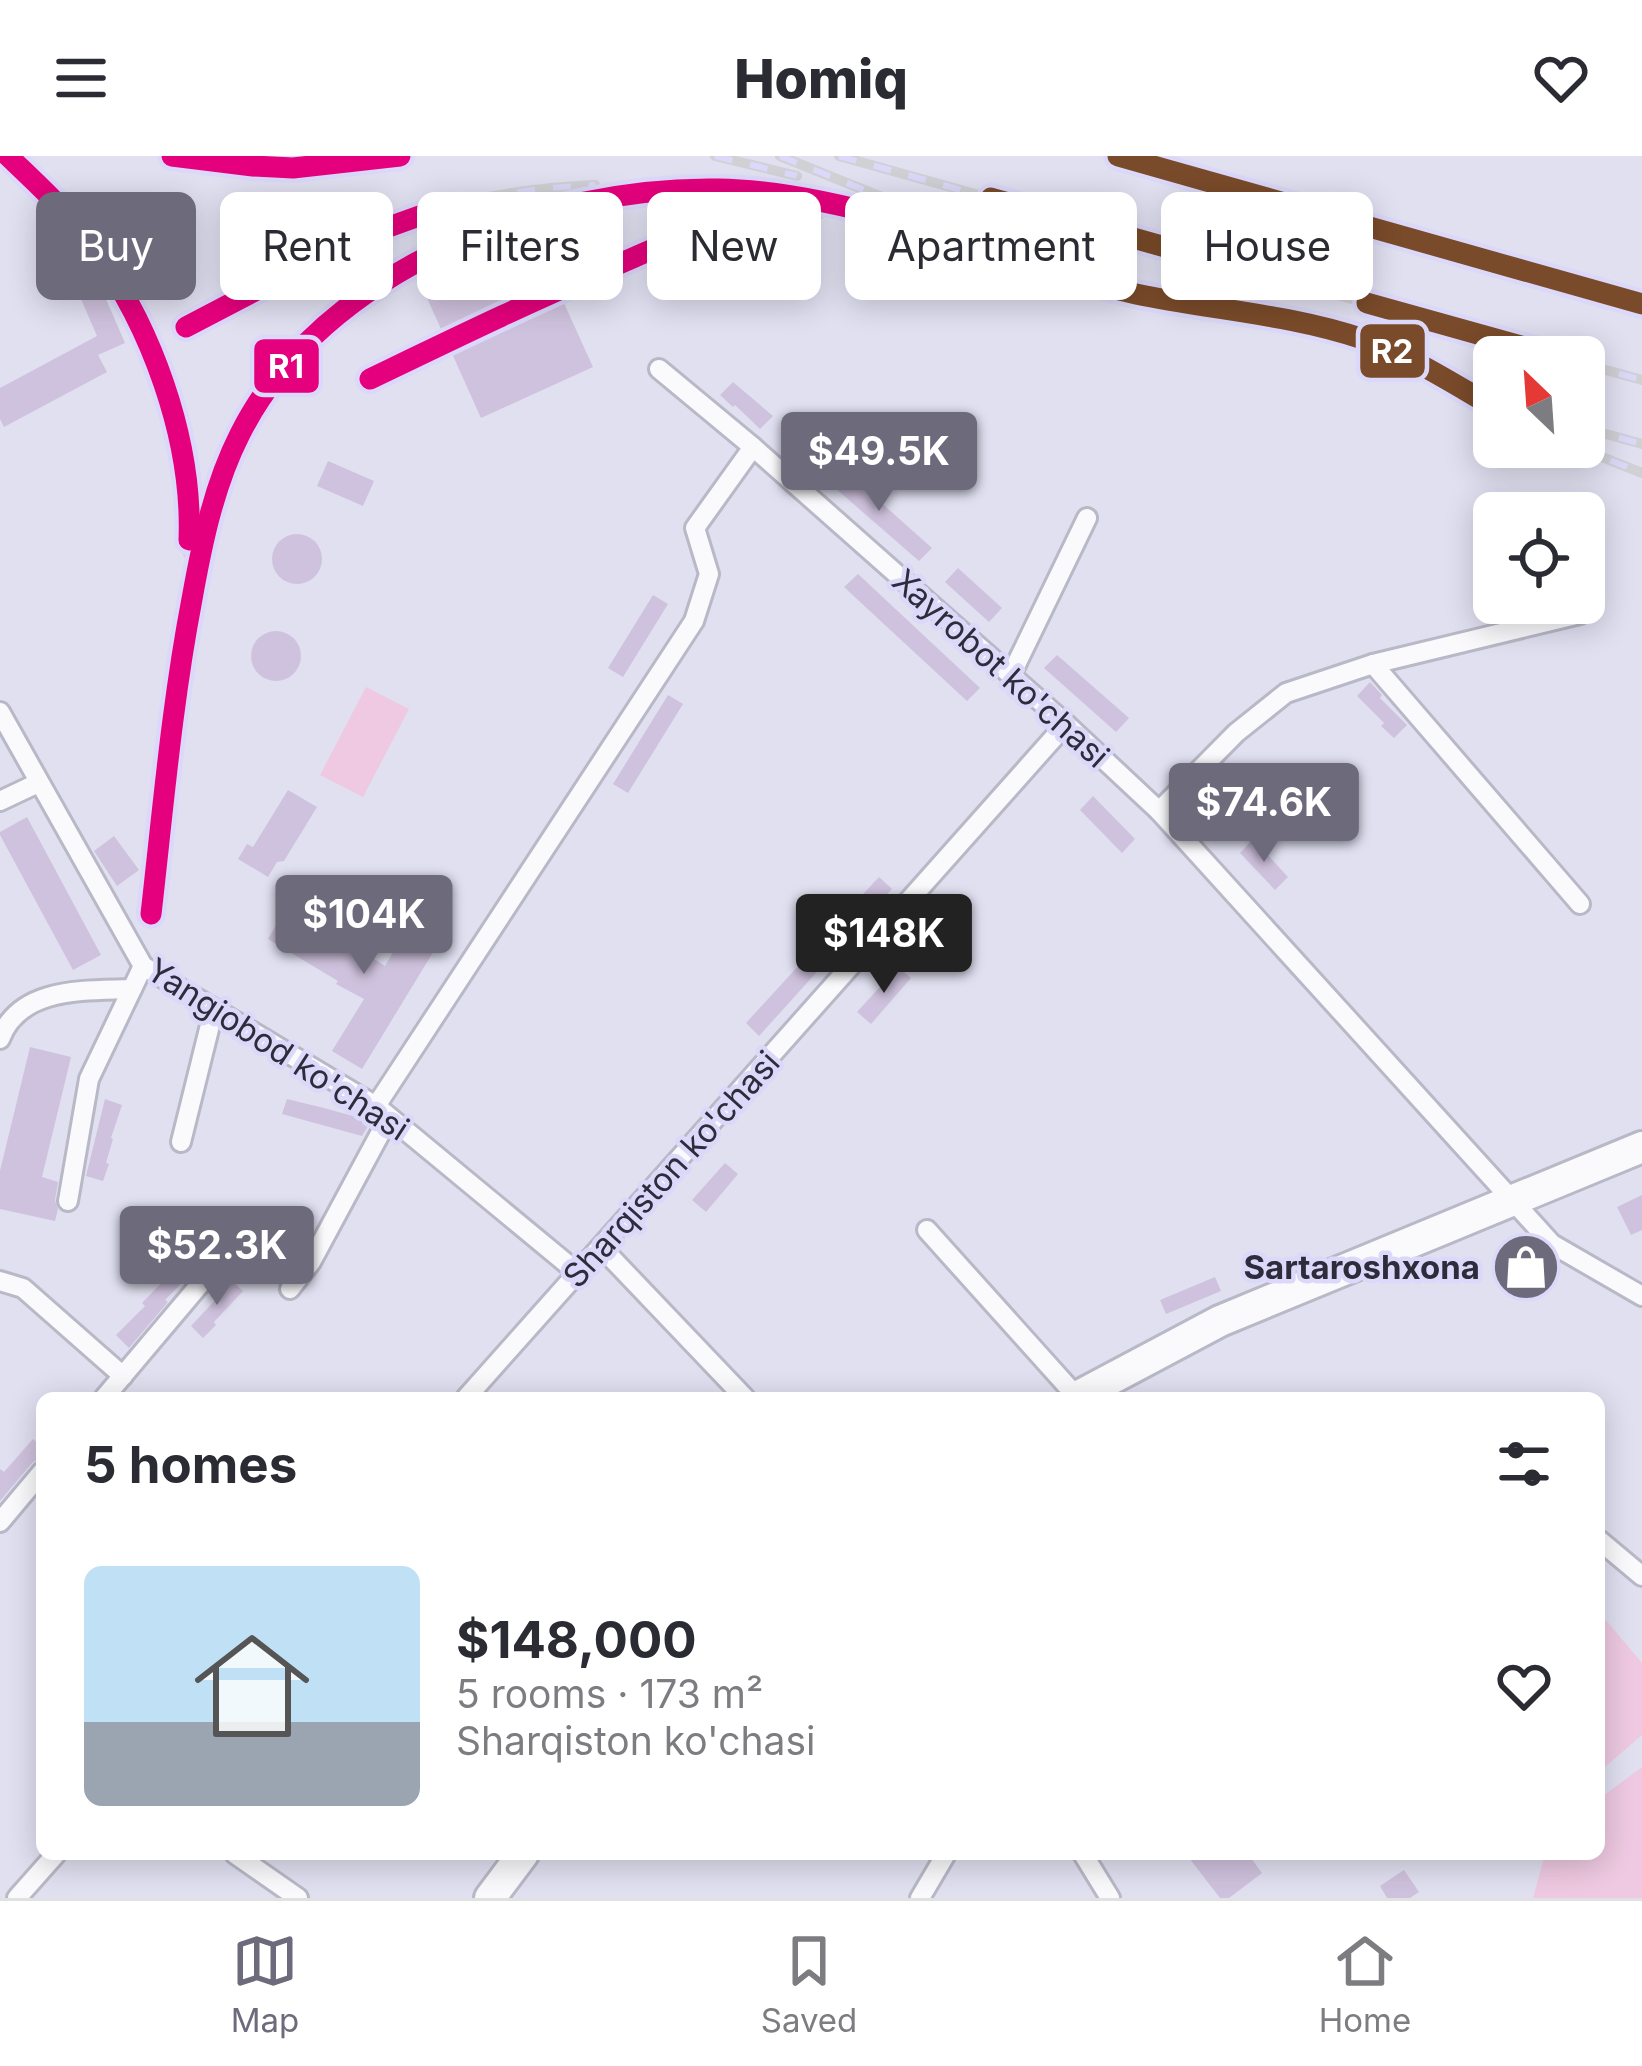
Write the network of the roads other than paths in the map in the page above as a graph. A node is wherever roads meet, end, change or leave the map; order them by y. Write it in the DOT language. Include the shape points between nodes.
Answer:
graph roads {
  1 [pos="659,369"];
  2 [pos="753,447"];
  3 [pos="1087,518"];
  4 [pos="1539,624"];
  5 [pos="1373,664"];
  6 [pos="1010,675"];
  7 [pos="0,712"];
  8 [pos="1066,724"];
  9 [pos="38,783"];
  10 [pos="0,801"];
  11 [pos="1159,812"];
  12 [pos="1580,904"];
  13 [pos="142,966"];
  14 [pos="131,989"];
  15 [pos="214,1009"];
  16 [pos="0,1039"];
  17 [pos="382,1112"];
  18 [pos="181,1142"];
  19 [pos="1642,1147"];
  20 [pos="68,1201"];
  21 [pos="1516,1201"];
  22 [pos="927,1230"];
  23 [pos="602,1247"];
  24 [pos="578,1274"];
  25 [pos="207,1276"];
  26 [pos="0,1281"];
  27 [pos="290,1288"];
  28 [pos="1642,1297"];
  29 [pos="123,1376"];
  30 [pos="109,1392"];
  31 [pos="471,1392"];
  32 [pos="739,1392"];
  33 [pos="1071,1392"];
  34 [pos="1087,1392"];
  35 [pos="36,1479"];
  36 [pos="0,1522"];
  37 [pos="1605,1545"];
  38 [pos="1642,1576"];
  39 [pos="51,1860"];
  40 [pos="244,1860"];
  41 [pos="519,1860"];
  42 [pos="942,1860"];
  43 [pos="1087,1860"];
  44 [pos="17,1898"];
  45 [pos="298,1898"];
  46 [pos="490,1898"];
  47 [pos="920,1898"];
  48 [pos="1110,1898"];
  1 -- 2 [label="street, Xayrobot ko'chasi"];
  2 -- 6 [label="street, Xayrobot ko'chasi"];
  2 -- 17 [label="street" via="695,528 709,574 694,621"];
  3 -- 6 [label="street"];
  4 -- 5 [label="street"];
  5 -- 11 [label="street" via="1286,693"];
  5 -- 12 [label="street"];
  6 -- 8 [label="street, Xayrobot ko'chasi"];
  7 -- 9 [label="street, Yangiobod ko'chasi"];
  8 -- 11 [label="street, Xayrobot ko'chasi"];
  8 -- 23 [label="street, Sharqiston ko'chasi"];
  9 -- 10 [label="street"];
  9 -- 13 [label="street, Yangiobod ko'chasi"];
  11 -- 21 [label="street, Xayrobot ko'chasi"];
  13 -- 14 [label="street"];
  13 -- 15 [label="street, Yangiobod ko'chasi"];
  14 -- 16 [label="street" via="46,998 13,1016"];
  14 -- 20 [label="street" via="89,1079"];
  15 -- 17 [label="street, Yangiobod ko'chasi"];
  15 -- 18 [label="street"];
  17 -- 24 [label="street, Yangiobod ko'chasi"];
  17 -- 27 [label="street" via="311,1262"];
  19 -- 21 [label="main road"];
  21 -- 28 [label="street, Xayrobot ko'chasi" via="1552,1244"];
  21 -- 34 [label="main road" via="1220,1321"];
  22 -- 33 [label="street"];
  23 -- 24 [label="street, Sharqiston ko'chasi"];
  23 -- 32 [label="street"];
  24 -- 31 [label="street, Sharqiston ko'chasi"];
  25 -- 29 [label="street"];
  26 -- 29 [label="street" via="23,1288"];
  29 -- 30 [label="street"];
  35 -- 36 [label="street"];
  37 -- 38 [label="street"];
  39 -- 44 [label="street"];
  40 -- 45 [label="street"];
  41 -- 46 [label="main road"];
  42 -- 47 [label="street"];
  43 -- 48 [label="street"];
}
